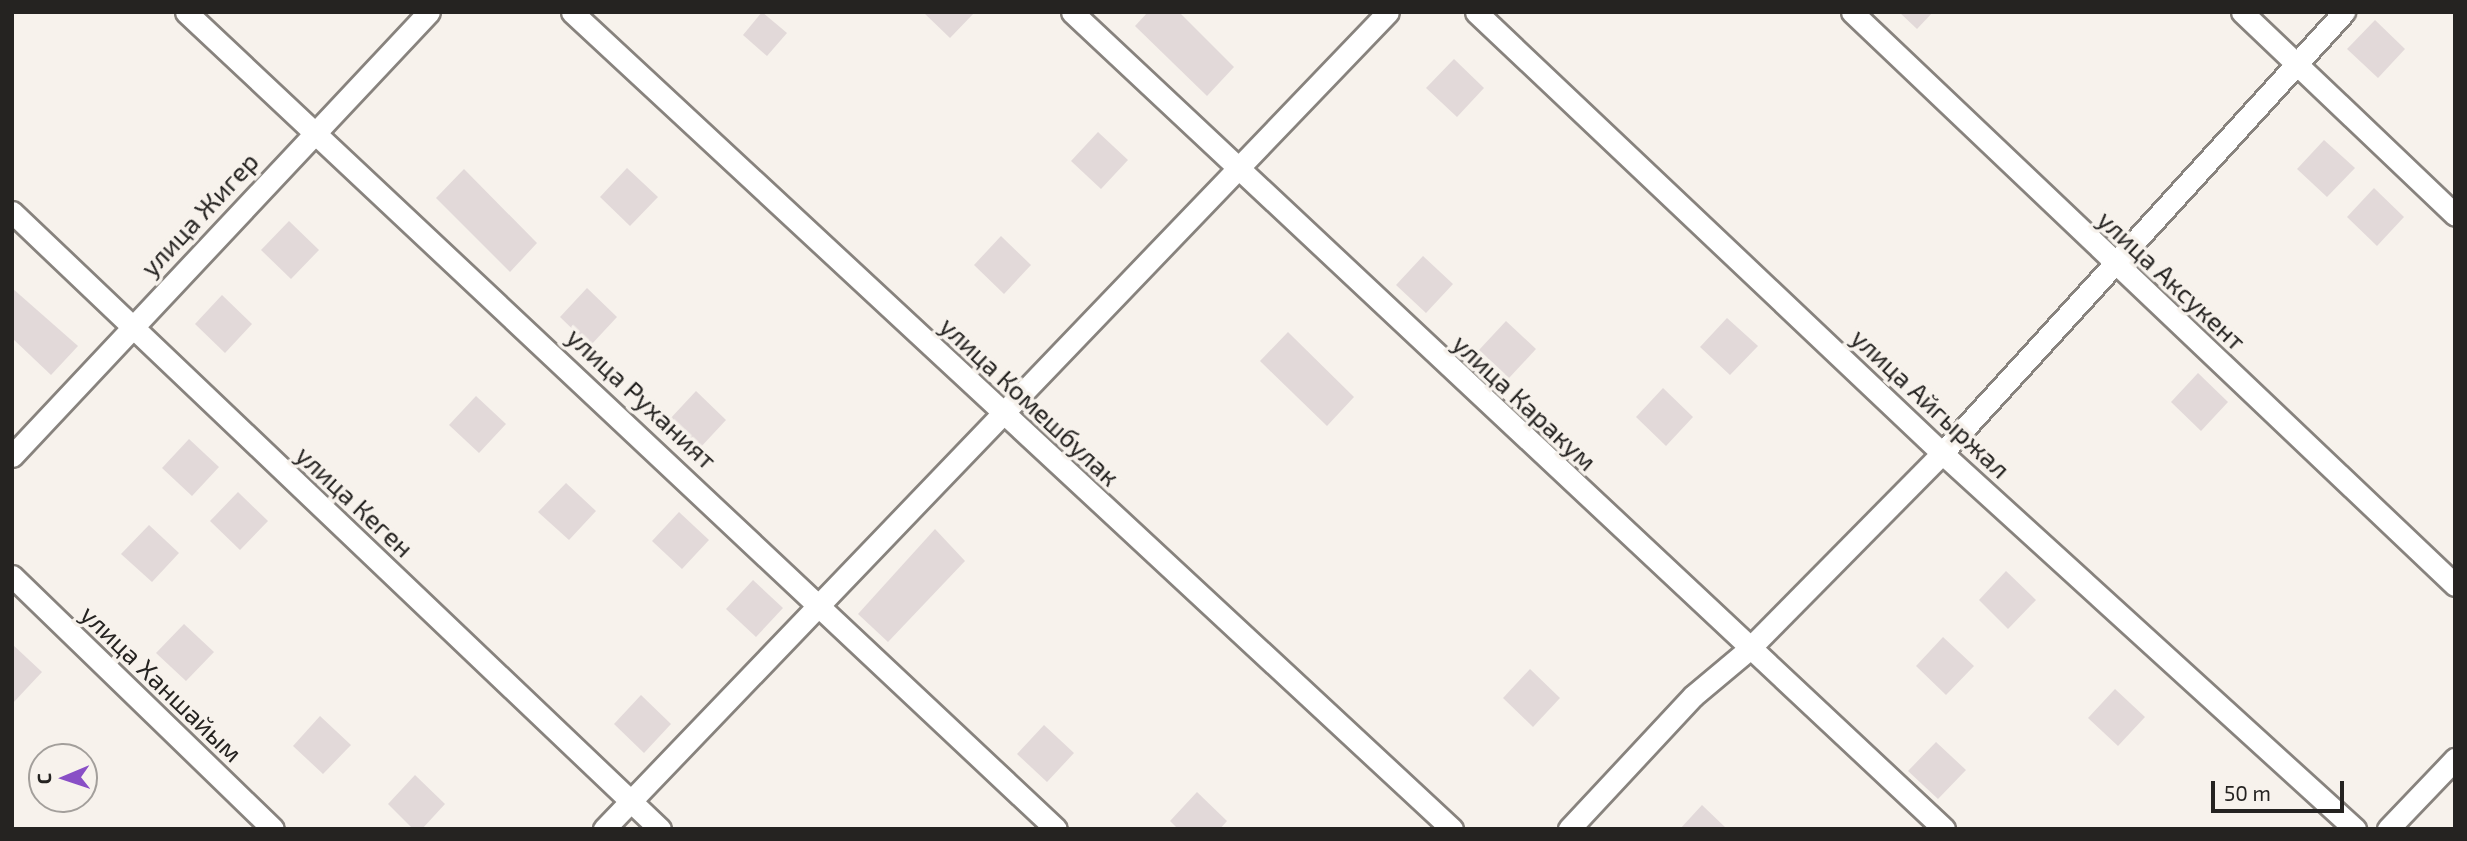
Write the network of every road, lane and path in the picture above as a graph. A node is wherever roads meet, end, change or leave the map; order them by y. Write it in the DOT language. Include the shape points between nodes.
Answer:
graph roads {
  1 [pos="186,12"];
  2 [pos="429,12"];
  3 [pos="572,12"];
  4 [pos="1072,12"];
  5 [pos="1388,12"];
  6 [pos="1476,12"];
  7 [pos="1853,12"];
  8 [pos="2242,12"];
  9 [pos="2344,12"];
  10 [pos="2297,63"];
  11 [pos="316,130"];
  12 [pos="1238,171"];
  13 [pos="12,212"];
  14 [pos="2455,215"];
  15 [pos="2115,264"];
  16 [pos="131,327"];
  17 [pos="1002,413"];
  18 [pos="1942,453"];
  19 [pos="12,456"];
  20 [pos="12,576"];
  21 [pos="2455,585"];
  22 [pos="819,601"];
  23 [pos="1748,650"];
  24 [pos="2455,759"];
  25 [pos="630,801"];
  26 [pos="273,829"];
  27 [pos="604,829"];
  28 [pos="660,829"];
  29 [pos="1056,829"];
  30 [pos="1451,829"];
  31 [pos="1569,829"];
  32 [pos="1944,829"];
  33 [pos="2355,829"];
  34 [pos="2388,829"];
  1 -- 11 [label="street, улица Руханият"];
  2 -- 11 [label="street, улица Жигер"];
  3 -- 17 [label="street, улица Комешбулак"];
  4 -- 12 [label="street, улица Каракум"];
  5 -- 12 [label="street"];
  6 -- 18 [label="street, улица Айгыржал"];
  7 -- 15 [label="street, улица Аксукент"];
  8 -- 10 [label="street"];
  9 -- 10 [label="street"];
  10 -- 14 [label="street"];
  10 -- 15 [label="street"];
  11 -- 16 [label="street, улица Жигер"];
  11 -- 22 [label="street, улица Руханият"];
  12 -- 17 [label="street"];
  12 -- 23 [label="street, улица Каракум"];
  13 -- 16 [label="street, улица Кеген"];
  15 -- 18 [label="street"];
  15 -- 21 [label="street, улица Аксукент"];
  16 -- 19 [label="street, улица Жигер"];
  16 -- 25 [label="street, улица Кеген"];
  17 -- 22 [label="street"];
  17 -- 30 [label="street, улица Комешбулак"];
  18 -- 23 [label="street"];
  18 -- 33 [label="street, улица Айгыржал"];
  20 -- 26 [label="street, улица Ханшайым"];
  22 -- 25 [label="street"];
  22 -- 29 [label="street, улица Руханият"];
  23 -- 31 [label="street" via="1693,696"];
  23 -- 32 [label="street, улица Каракум"];
  24 -- 34 [label="street"];
  25 -- 27 [label="street"];
  25 -- 28 [label="street, улица Кеген"];
}
